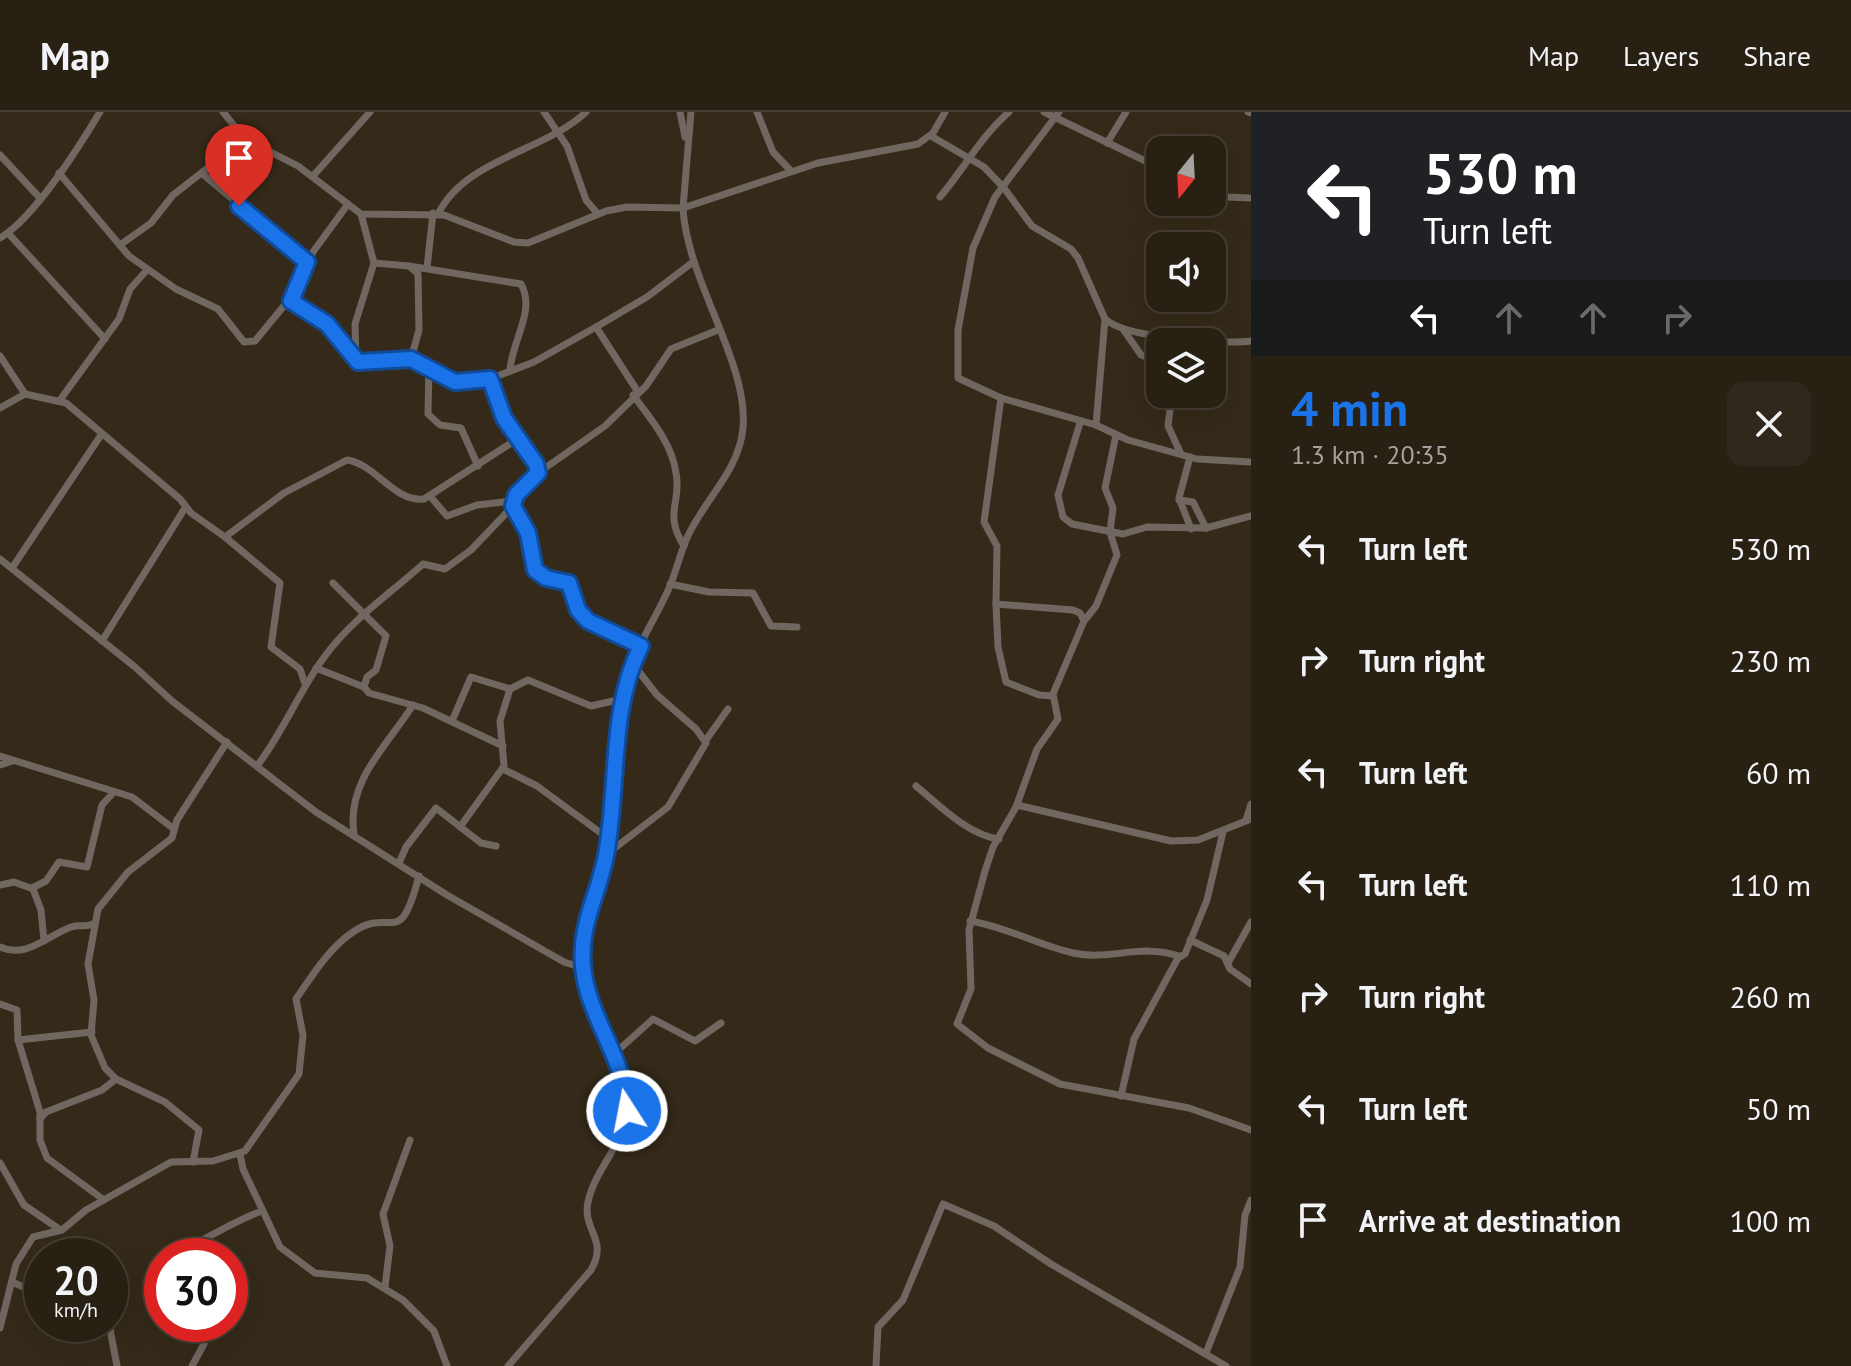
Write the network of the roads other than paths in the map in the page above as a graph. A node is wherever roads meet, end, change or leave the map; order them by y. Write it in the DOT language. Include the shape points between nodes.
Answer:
graph roads {
  1 [pos="100,112"];
  2 [pos="223,112"];
  3 [pos="544,112"];
  4 [pos="586,112"];
  5 [pos="680,112"];
  6 [pos="691,112"];
  7 [pos="757,112"];
  8 [pos="945,112"];
  9 [pos="1009,112"];
  10 [pos="1044,112"];
  11 [pos="1126,112"];
  12 [pos="364,114"];
  13 [pos="1056,115"];
  14 [pos="558,132"];
  15 [pos="931,136"];
  16 [pos="245,139"];
  17 [pos="686,142"];
  18 [pos="1107,143"];
  19 [pos="0,155"];
  20 [pos="972,158"];
  21 [pos="1146,161"];
  22 [pos="791,171"];
  23 [pos="59,173"];
  24 [pos="204,175"];
  25 [pos="313,176"];
  26 [pos="1004,188"];
  27 [pos="39,197"];
  28 [pos="940,197"];
  29 [pos="1226,197"];
  30 [pos="1251,198"];
  31 [pos="348,204"];
  32 [pos="683,208"];
  33 [pos="597,213"];
  34 [pos="361,214"];
  35 [pos="436,214"];
  36 [pos="8,233"];
  37 [pos="0,238"];
  38 [pos="120,245"];
  39 [pos="307,262"];
  40 [pos="693,262"];
  41 [pos="374,263"];
  42 [pos="409,266"];
  43 [pos="427,268"];
  44 [pos="146,271"];
  45 [pos="291,301"];
  46 [pos="1105,319"];
  47 [pos="596,327"];
  48 [pos="1122,328"];
  49 [pos="718,330"];
  50 [pos="105,339"];
  51 [pos="1251,341"];
  52 [pos="0,356"];
  53 [pos="1146,357"];
  54 [pos="411,359"];
  55 [pos="356,360"];
  56 [pos="429,367"];
  57 [pos="510,370"];
  58 [pos="490,379"];
  59 [pos="25,394"];
  60 [pos="636,394"];
  61 [pos="1001,398"];
  62 [pos="60,400"];
  63 [pos="0,408"];
  64 [pos="1170,408"];
  65 [pos="1080,423"];
  66 [pos="1096,425"];
  67 [pos="101,435"];
  68 [pos="1116,435"];
  69 [pos="519,438"];
  70 [pos="1186,455"];
  71 [pos="1251,462"];
  72 [pos="478,466"];
  73 [pos="538,473"];
  74 [pos="430,496"];
  75 [pos="1179,500"];
  76 [pos="513,504"];
  77 [pos="185,508"];
  78 [pos="1251,516"];
  79 [pos="1206,528"];
  80 [pos="1191,529"];
  81 [pos="1110,532"];
  82 [pos="225,537"];
  83 [pos="684,546"];
  84 [pos="0,559"];
  85 [pos="12,568"];
  86 [pos="333,583"];
  87 [pos="670,584"];
  88 [pos="996,604"];
  89 [pos="363,615"];
  90 [pos="1084,621"];
  91 [pos="797,627"];
  92 [pos="102,641"];
  93 [pos="641,646"];
  94 [pos="632,663"];
  95 [pos="316,668"];
  96 [pos="305,684"];
  97 [pos="364,687"];
  98 [pos="510,689"];
  99 [pos="1053,696"];
  100 [pos="622,699"];
  101 [pos="413,705"];
  102 [pos="728,709"];
  103 [pos="452,721"];
  104 [pos="706,740"];
  105 [pos="227,742"];
  106 [pos="503,746"];
  107 [pos="0,756"];
  108 [pos="13,761"];
  109 [pos="0,765"];
  110 [pos="257,766"];
  111 [pos="503,769"];
  112 [pos="916,786"];
  113 [pos="113,793"];
  114 [pos="1251,804"];
  115 [pos="1017,805"];
  116 [pos="1248,819"];
  117 [pos="460,827"];
  118 [pos="174,829"];
  119 [pos="1223,832"];
  120 [pos="354,834"];
  121 [pos="609,839"];
  122 [pos="999,839"];
  123 [pos="496,846"];
  124 [pos="607,854"];
  125 [pos="399,863"];
  126 [pos="419,876"];
  127 [pos="0,885"];
  128 [pos="32,888"];
  129 [pos="970,921"];
  130 [pos="1251,922"];
  131 [pos="95,923"];
  132 [pos="1190,940"];
  133 [pos="44,941"];
  134 [pos="0,947"];
  135 [pos="1179,956"];
  136 [pos="1228,963"];
  137 [pos="583,968"];
  138 [pos="1251,984"];
  139 [pos="0,1004"];
  140 [pos="721,1023"];
  141 [pos="92,1032"];
  142 [pos="18,1040"];
  143 [pos="615,1053"];
  144 [pos="116,1079"];
  145 [pos="1121,1096"];
  146 [pos="40,1119"];
  147 [pos="1251,1130"];
  148 [pos="410,1140"];
  149 [pos="240,1154"];
  150 [pos="193,1162"];
  151 [pos="0,1163"];
  152 [pos="104,1200"];
  153 [pos="1251,1200"];
  154 [pos="262,1211"];
  155 [pos="62,1230"];
  156 [pos="209,1238"];
  157 [pos="12,1282"];
  158 [pos="24,1287"];
  159 [pos="385,1287"];
  160 [pos="0,1328"];
  161 [pos="112,1342"];
  162 [pos="203,1342"];
  163 [pos="1206,1353"];
  164 [pos="1220,1365"];
  165 [pos="117,1366"];
  166 [pos="192,1366"];
  167 [pos="447,1366"];
  168 [pos="508,1366"];
  169 [pos="876,1366"];
  1 -- 23 [label="street"];
  2 -- 16 [label="street"];
  3 -- 14 [label="street"];
  4 -- 14 [label="street"];
  5 -- 17 [label="street"];
  6 -- 17 [label="street"];
  7 -- 22 [label="street" via="773,152"];
  8 -- 15 [label="street"];
  9 -- 20 [label="street" via="987,132"];
  10 -- 13 [label="street"];
  11 -- 18 [label="street"];
  12 -- 25 [label="street"];
  13 -- 18 [label="street"];
  13 -- 26 [label="street"];
  14 -- 33 [label="street" via="586,200"];
  14 -- 35 [label="street" via="485,170"];
  15 -- 20 [label="street"];
  15 -- 22 [label="street" via="907,148"];
  16 -- 24 [label="street"];
  16 -- 25 [label="street"];
  17 -- 32 [label="street"];
  18 -- 21 [label="street"];
  19 -- 27 [label="street"];
  20 -- 26 [label="street"];
  20 -- 28 [label="street"];
  22 -- 32 [label="street"];
  23 -- 27 [label="street"];
  23 -- 38 [label="street"];
  24 -- 38 [label="street" via="173,195 151,223"];
  24 -- 39 [label="street"];
  25 -- 31 [label="street"];
  26 -- 46 [label="street" via="1036,230 1074,252"];
  26 -- 61 [label="street" via="990,206 969,261 956,371 961,381"];
  27 -- 36 [label="street"];
  29 -- 30 [label="street"];
  31 -- 34 [label="street"];
  31 -- 39 [label="street"];
  32 -- 33 [label="street" via="627,207"];
  32 -- 40 [label="street"];
  33 -- 35 [label="street" via="528,243"];
  34 -- 35 [label="street"];
  34 -- 41 [label="street"];
  35 -- 43 [label="street"];
  36 -- 37 [label="street"];
  36 -- 50 [label="street"];
  38 -- 44 [label="street"];
  39 -- 45 [label="street"];
  40 -- 47 [label="street"];
  40 -- 49 [label="street"];
  41 -- 42 [label="street"];
  41 -- 55 [label="street" via="355,324"];
  42 -- 43 [label="street"];
  42 -- 54 [label="street" via="418,274 421,312"];
  43 -- 57 [label="street" via="521,284 528,307 512,347"];
  44 -- 45 [label="street" via="218,309 248,343"];
  44 -- 50 [label="street" via="130,289 123,314"];
  45 -- 55 [label="street" via="327,324"];
  46 -- 48 [label="street"];
  46 -- 66 [label="street"];
  47 -- 57 [label="street"];
  47 -- 60 [label="street"];
  48 -- 51 [label="street" via="1203,341"];
  48 -- 53 [label="street"];
  49 -- 60 [label="street" via="671,349"];
  49 -- 83 [label="street" via="740,396 743,433 733,464"];
  50 -- 62 [label="street"];
  52 -- 59 [label="street"];
  54 -- 55 [label="street" via="365,364"];
  54 -- 56 [label="street"];
  56 -- 58 [label="street" via="455,382"];
  56 -- 72 [label="street" via="428,414 440,425 461,428"];
  57 -- 58 [label="street"];
  58 -- 69 [label="street" via="504,418"];
  59 -- 62 [label="street"];
  59 -- 63 [label="street"];
  60 -- 73 [label="street" via="592,437"];
  60 -- 83 [label="street" via="676,471 673,524"];
  61 -- 65 [label="street"];
  61 -- 88 [label="street" via="984,522 997,546"];
  62 -- 67 [label="street"];
  64 -- 70 [label="street" via="1168,426"];
  65 -- 66 [label="street"];
  65 -- 81 [label="street" via="1058,495 1060,510 1072,524"];
  66 -- 68 [label="street"];
  67 -- 77 [label="street"];
  67 -- 85 [label="street"];
  68 -- 70 [label="street"];
  68 -- 81 [label="street" via="1105,488 1113,508"];
  69 -- 72 [label="street"];
  69 -- 73 [label="street"];
  70 -- 71 [label="street"];
  70 -- 75 [label="street"];
  72 -- 74 [label="street"];
  73 -- 76 [label="street"];
  74 -- 76 [label="street" via="447,516 477,505"];
  74 -- 82 [label="street" via="406,496 350,460 284,493"];
  75 -- 79 [label="street" via="1193,502"];
  75 -- 80 [label="street"];
  76 -- 89 [label="street" via="457,561 445,569 423,564"];
  76 -- 93 [label="street" via="528,533 537,573 569,583 578,610 588,621"];
  77 -- 82 [label="street"];
  77 -- 92 [label="street"];
  78 -- 79 [label="street"];
  79 -- 80 [label="street"];
  80 -- 81 [label="street"];
  81 -- 90 [label="street" via="1116,560"];
  82 -- 96 [label="street" via="280,583 271,647 300,669"];
  83 -- 87 [label="street"];
  84 -- 85 [label="street"];
  85 -- 92 [label="street"];
  86 -- 89 [label="street"];
  87 -- 91 [label="street" via="753,593 771,626"];
  87 -- 93 [label="street"];
  88 -- 90 [label="street" via="1073,610"];
  88 -- 99 [label="street" via="1005,680"];
  89 -- 95 [label="street"];
  89 -- 97 [label="street" via="386,636 376,670"];
  90 -- 99 [label="street"];
  92 -- 105 [label="street"];
  93 -- 94 [label="street"];
  94 -- 100 [label="street"];
  94 -- 104 [label="street" via="657,695"];
  95 -- 96 [label="street"];
  95 -- 97 [label="street"];
  96 -- 110 [label="street"];
  97 -- 101 [label="street"];
  98 -- 100 [label="street" via="528,680 588,705"];
  98 -- 103 [label="street" via="470,678"];
  98 -- 106 [label="street" via="500,717"];
  99 -- 115 [label="street" via="1058,719 1037,749"];
  100 -- 121 [label="street"];
  101 -- 103 [label="street"];
  101 -- 120 [label="street" via="357,789"];
  102 -- 104 [label="street"];
  103 -- 106 [label="street"];
  104 -- 124 [label="street" via="668,807"];
  105 -- 110 [label="street"];
  105 -- 118 [label="street"];
  106 -- 111 [label="street"];
  107 -- 108 [label="street"];
  108 -- 109 [label="street"];
  108 -- 113 [label="street"];
  110 -- 120 [label="street"];
  111 -- 117 [label="street"];
  111 -- 121 [label="street" via="537,786"];
  112 -- 122 [label="street" via="945,811"];
  113 -- 118 [label="street" via="135,799"];
  113 -- 128 [label="street" via="102,805 87,867 59,862 46,881"];
  114 -- 116 [label="street"];
  115 -- 119 [label="street" via="1163,840 1198,840"];
  115 -- 122 [label="street"];
  116 -- 119 [label="street"];
  117 -- 123 [label="street" via="481,843"];
  117 -- 125 [label="street" via="434,809"];
  118 -- 131 [label="street" via="170,841 111,891"];
  119 -- 132 [label="street" via="1207,900"];
  120 -- 125 [label="street"];
  121 -- 124 [label="street"];
  122 -- 129 [label="street"];
  124 -- 137 [label="street" via="584,924"];
  125 -- 126 [label="street"];
  126 -- 137 [label="street" via="564,962"];
  126 -- 149 [label="street" via="400,922 368,923 348,935 296,999 303,1035 299,1074 254,1143"];
  127 -- 128 [label="street" via="14,882"];
  128 -- 133 [label="street"];
  129 -- 135 [label="street" via="1013,930 1073,953 1150,948"];
  129 -- 145 [label="street" via="971,989 957,1026 1042,1076"];
  130 -- 136 [label="street"];
  131 -- 133 [label="street"];
  131 -- 141 [label="street" via="88,964"];
  132 -- 135 [label="street"];
  132 -- 136 [label="street"];
  133 -- 134 [label="street" via="16,952"];
  135 -- 145 [label="street" via="1134,1039"];
  136 -- 138 [label="street"];
  137 -- 143 [label="street"];
  139 -- 142 [label="street" via="17,1010"];
  140 -- 143 [label="street" via="695,1041 653,1019"];
  141 -- 142 [label="street"];
  141 -- 144 [label="street" via="99,1058"];
  142 -- 146 [label="street"];
  143 -- 168 [label="street" via="627,1111 620,1139 588,1202 598,1258"];
  144 -- 146 [label="street"];
  144 -- 150 [label="street" via="165,1102 199,1130"];
  145 -- 147 [label="street" via="1189,1108"];
  146 -- 152 [label="street" via="47,1158"];
  148 -- 159 [label="street" via="383,1214 390,1246"];
  149 -- 150 [label="street"];
  149 -- 154 [label="street"];
  150 -- 152 [label="street" via="171,1162"];
  151 -- 155 [label="street" via="24,1205"];
  152 -- 155 [label="street"];
  153 -- 163 [label="street" via="1240,1267"];
  154 -- 156 [label="street"];
  154 -- 159 [label="street" via="280,1247 311,1271 367,1278"];
  155 -- 157 [label="street" via="25,1245"];
  157 -- 158 [label="street"];
  157 -- 160 [label="street"];
  159 -- 167 [label="street" via="434,1331"];
  161 -- 165 [label="street"];
  162 -- 166 [label="street"];
  163 -- 164 [label="street"];
  163 -- 169 [label="street" via="994,1226 943,1204 903,1300 878,1327"];
}
